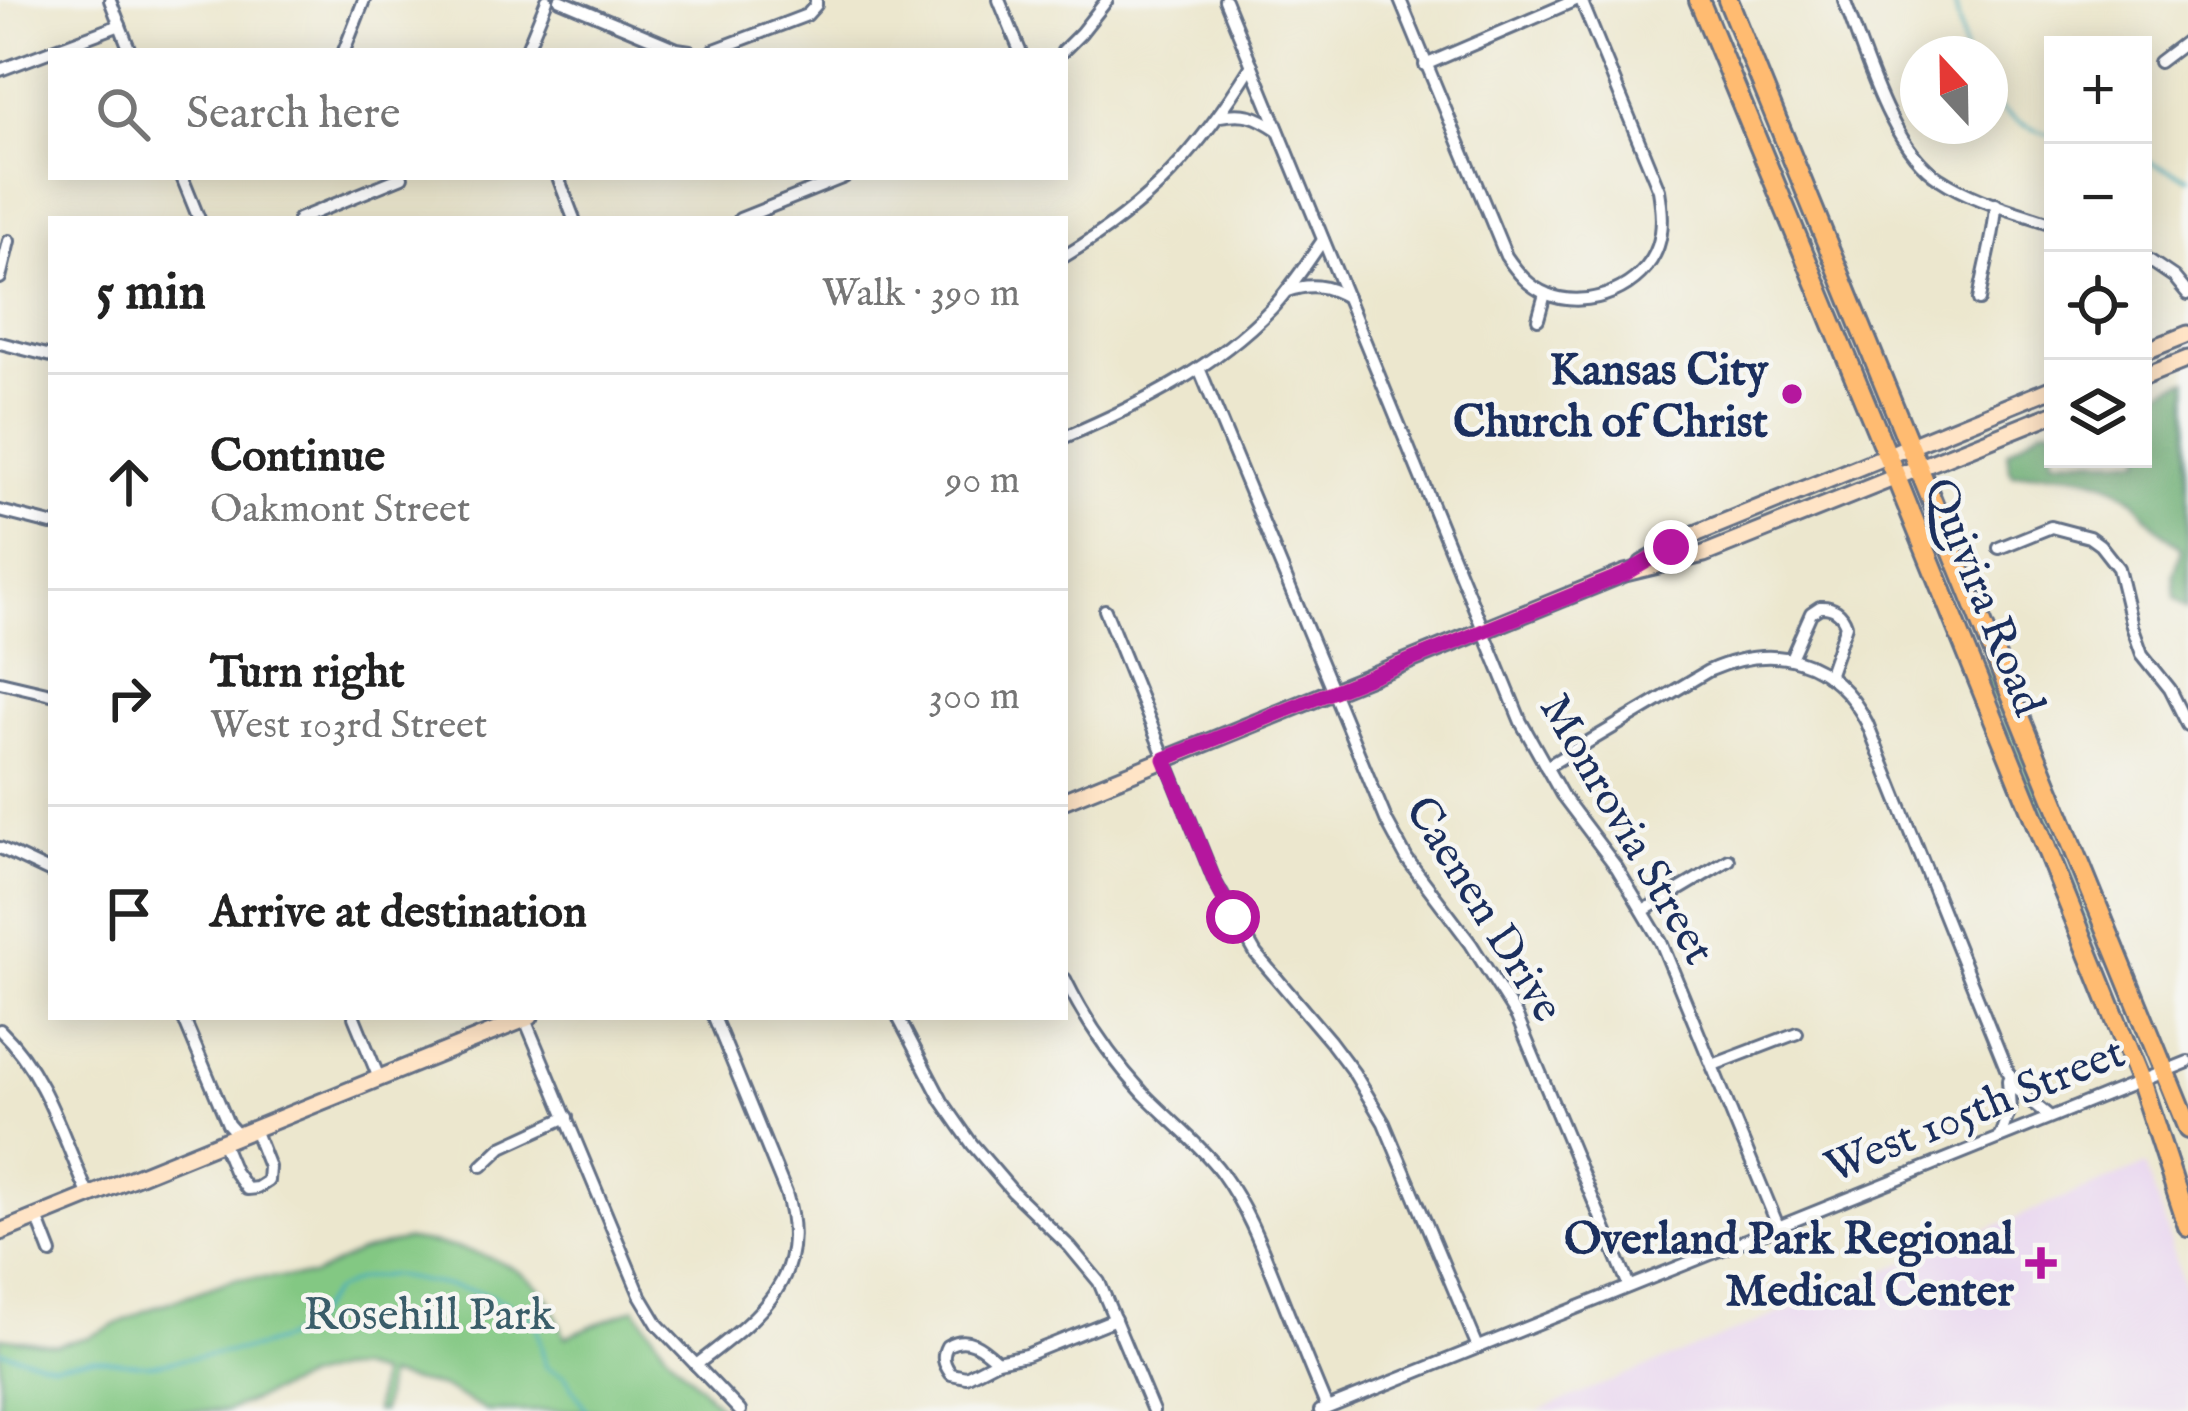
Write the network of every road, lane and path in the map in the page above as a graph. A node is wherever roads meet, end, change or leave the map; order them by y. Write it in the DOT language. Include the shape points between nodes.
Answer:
graph roads {
  1 [pos="110,0"];
  2 [pos="364,0"];
  3 [pos="547,0"];
  4 [pos="560,0"];
  5 [pos="816,0"];
  6 [pos="999,0"];
  7 [pos="1107,0"];
  8 [pos="1225,0"];
  9 [pos="1400,0"];
  10 [pos="1579,0"];
  11 [pos="1699,0"];
  12 [pos="1728,0"];
  13 [pos="1844,0"];
  14 [pos="120,25"];
  15 [pos="2188,40"];
  16 [pos="59,48"];
  17 [pos="129,48"];
  18 [pos="345,48"];
  19 [pos="527,48"];
  20 [pos="675,48"];
  21 [pos="720,48"];
  22 [pos="1019,48"];
  23 [pos="1066,48"];
  24 [pos="48,52"];
  25 [pos="2158,62"];
  26 [pos="1425,64"];
  27 [pos="1252,65"];
  28 [pos="0,70"];
  29 [pos="1220,116"];
  30 [pos="1279,131"];
  31 [pos="183,180"];
  32 [pos="559,180"];
  33 [pos="837,180"];
  34 [pos="370,183"];
  35 [pos="1996,204"];
  36 [pos="198,216"];
  37 [pos="305,216"];
  38 [pos="573,216"];
  39 [pos="747,216"];
  40 [pos="2044,221"];
  41 [pos="10,241"];
  42 [pos="1323,241"];
  43 [pos="1068,254"];
  44 [pos="2152,262"];
  45 [pos="0,278"];
  46 [pos="1284,292"];
  47 [pos="1545,294"];
  48 [pos="2188,295"];
  49 [pos="1347,297"];
  50 [pos="1978,300"];
  51 [pos="1538,319"];
  52 [pos="2188,334"];
  53 [pos="0,343"];
  54 [pos="2152,348"];
  55 [pos="48,355"];
  56 [pos="2188,359"];
  57 [pos="1199,368"];
  58 [pos="2152,373"];
  59 [pos="2044,392"];
  60 [pos="2044,418"];
  61 [pos="1068,436"];
  62 [pos="1912,446"];
  63 [pos="1888,455"];
  64 [pos="1921,468"];
  65 [pos="1897,478"];
  66 [pos="0,511"];
  67 [pos="48,523"];
  68 [pos="1999,548"];
  69 [pos="1625,574"];
  70 [pos="1105,610"];
  71 [pos="1484,630"];
  72 [pos="1791,658"];
  73 [pos="1828,676"];
  74 [pos="0,682"];
  75 [pos="1334,692"];
  76 [pos="48,693"];
  77 [pos="2188,725"];
  78 [pos="1165,759"];
  79 [pos="1546,767"];
  80 [pos="1068,799"];
  81 [pos="0,848"];
  82 [pos="1729,860"];
  83 [pos="47,870"];
  84 [pos="1643,910"];
  85 [pos="1068,984"];
  86 [pos="184,1020"];
  87 [pos="355,1020"];
  88 [pos="521,1020"];
  89 [pos="527,1020"];
  90 [pos="715,1020"];
  91 [pos="900,1020"];
  92 [pos="0,1030"];
  93 [pos="1797,1033"];
  94 [pos="2188,1062"];
  95 [pos="1713,1065"];
  96 [pos="2165,1070"];
  97 [pos="2007,1071"];
  98 [pos="380,1078"];
  99 [pos="2140,1080"];
  100 [pos="2050,1116"];
  101 [pos="567,1117"];
  102 [pos="2188,1129"];
  103 [pos="238,1136"];
  104 [pos="2000,1136"];
  105 [pos="482,1166"];
  106 [pos="88,1196"];
  107 [pos="37,1217"];
  108 [pos="1778,1226"];
  109 [pos="2188,1226"];
  110 [pos="0,1232"];
  111 [pos="51,1253"];
  112 [pos="1629,1286"];
  113 [pos="1115,1319"];
  114 [pos="1478,1347"];
  115 [pos="998,1360"];
  116 [pos="696,1365"];
  117 [pos="1323,1410"];
  118 [pos="740,1411"];
  119 [pos="1153,1411"];
  1 -- 14 [label="street"];
  2 -- 18 [label="street"];
  3 -- 19 [label="street"];
  4 -- 20 [label="street"];
  5 -- 21 [label="street" via="807,16"];
  6 -- 22 [label="street"];
  7 -- 23 [label="street"];
  8 -- 27 [label="street, Monrovia Street"];
  9 -- 26 [label="street"];
  10 -- 26 [label="street"];
  10 -- 47 [label="street" via="1659,190 1663,220 1652,258 1618,290 1590,299"];
  11 -- 63 [label="main road, Quivira Road"];
  12 -- 62 [label="main road, Quivira Road"];
  13 -- 35 [label="street" via="1909,150 1939,179"];
  14 -- 16 [label="street"];
  14 -- 17 [label="street"];
  15 -- 25 [label="street"];
  24 -- 28 [label="street"];
  26 -- 47 [label="street" via="1497,239 1518,273"];
  27 -- 29 [label="street"];
  27 -- 30 [label="street, Monrovia Street"];
  29 -- 30 [label="street" via="1243,112"];
  29 -- 43 [label="street" via="1161,185"];
  30 -- 42 [label="street, Monrovia Street"];
  31 -- 36 [label="street"];
  32 -- 38 [label="street"];
  33 -- 39 [label="street"];
  34 -- 37 [label="street"];
  35 -- 40 [label="street"];
  35 -- 50 [label="street"];
  41 -- 45 [label="street"];
  42 -- 46 [label="street"];
  42 -- 49 [label="street, Monrovia Street"];
  44 -- 48 [label="street"];
  46 -- 49 [label="street" via="1304,285"];
  46 -- 57 [label="street"];
  47 -- 51 [label="street"];
  49 -- 71 [label="street, Monrovia Street"];
  52 -- 54 [label="main road"];
  53 -- 55 [label="street"];
  56 -- 58 [label="main road"];
  57 -- 61 [label="street"];
  57 -- 75 [label="street, Caenen Drive"];
  59 -- 62 [label="main road"];
  60 -- 64 [label="main road"];
  62 -- 63 [label="main road"];
  62 -- 64 [label="main road, Quivira Road"];
  63 -- 65 [label="main road, Quivira Road"];
  63 -- 69 [label="main road" via="1695,534"];
  64 -- 65 [label="main road"];
  64 -- 96 [label="main road, Quivira Road"];
  65 -- 69 [label="main road" via="1704,554"];
  65 -- 99 [label="main road, Quivira Road"];
  66 -- 67 [label="street"];
  68 -- 77 [label="street" via="2051,526 2100,545 2118,568 2142,654"];
  69 -- 71 [label="main road"];
  70 -- 78 [label="street"];
  71 -- 75 [label="main road"];
  71 -- 79 [label="street, Monrovia Street"];
  72 -- 73 [label="street"];
  72 -- 73 [label="street" via="1811,613 1833,609 1846,625"];
  72 -- 79 [label="street" via="1754,656 1720,666"];
  73 -- 97 [label="street" via="1861,711"];
  74 -- 76 [label="street"];
  75 -- 78 [label="main road"];
  75 -- 112 [label="street, Caenen Drive" via="1407,859 1517,1017"];
  78 -- 80 [label="main road"];
  78 -- 114 [label="street" via="1233,917 1384,1123"];
  79 -- 84 [label="street, Monrovia Street"];
  81 -- 83 [label="street"];
  82 -- 84 [label="street"];
  84 -- 95 [label="street, Monrovia Street"];
  85 -- 117 [label="street" via="1114,1059 1238,1198"];
  86 -- 103 [label="street"];
  87 -- 98 [label="street"];
  88 -- 98 [label="main road"];
  89 -- 101 [label="street"];
  90 -- 116 [label="street" via="786,1193 794,1236 777,1292"];
  91 -- 113 [label="street" via="972,1144 1092,1272"];
  92 -- 106 [label="street" via="38,1078"];
  93 -- 95 [label="street"];
  94 -- 96 [label="street, West 105th Street"];
  95 -- 108 [label="street, Monrovia Street"];
  96 -- 99 [label="street, West 105th Street"];
  96 -- 102 [label="main road, Quivira Road"];
  97 -- 100 [label="street"];
  97 -- 104 [label="street" via="2010,1109"];
  98 -- 103 [label="main road"];
  99 -- 100 [label="street, West 105th Street"];
  99 -- 109 [label="main road, Quivira Road"];
  100 -- 104 [label="street, West 105th Street"];
  101 -- 105 [label="street" via="502,1147"];
  101 -- 116 [label="street" via="640,1295"];
  103 -- 106 [label="main road"];
  104 -- 108 [label="street, West 105th Street"];
  106 -- 107 [label="main road"];
  107 -- 110 [label="main road"];
  107 -- 111 [label="street"];
  108 -- 112 [label="street, West 105th Street"];
  112 -- 114 [label="street, West 105th Street"];
  113 -- 115 [label="street"];
  113 -- 119 [label="street"];
  114 -- 117 [label="street, West 105th Street"];
  115 -- 115 [label="street" via="958,1376 944,1353 964,1340"];
  116 -- 118 [label="street"];
}
